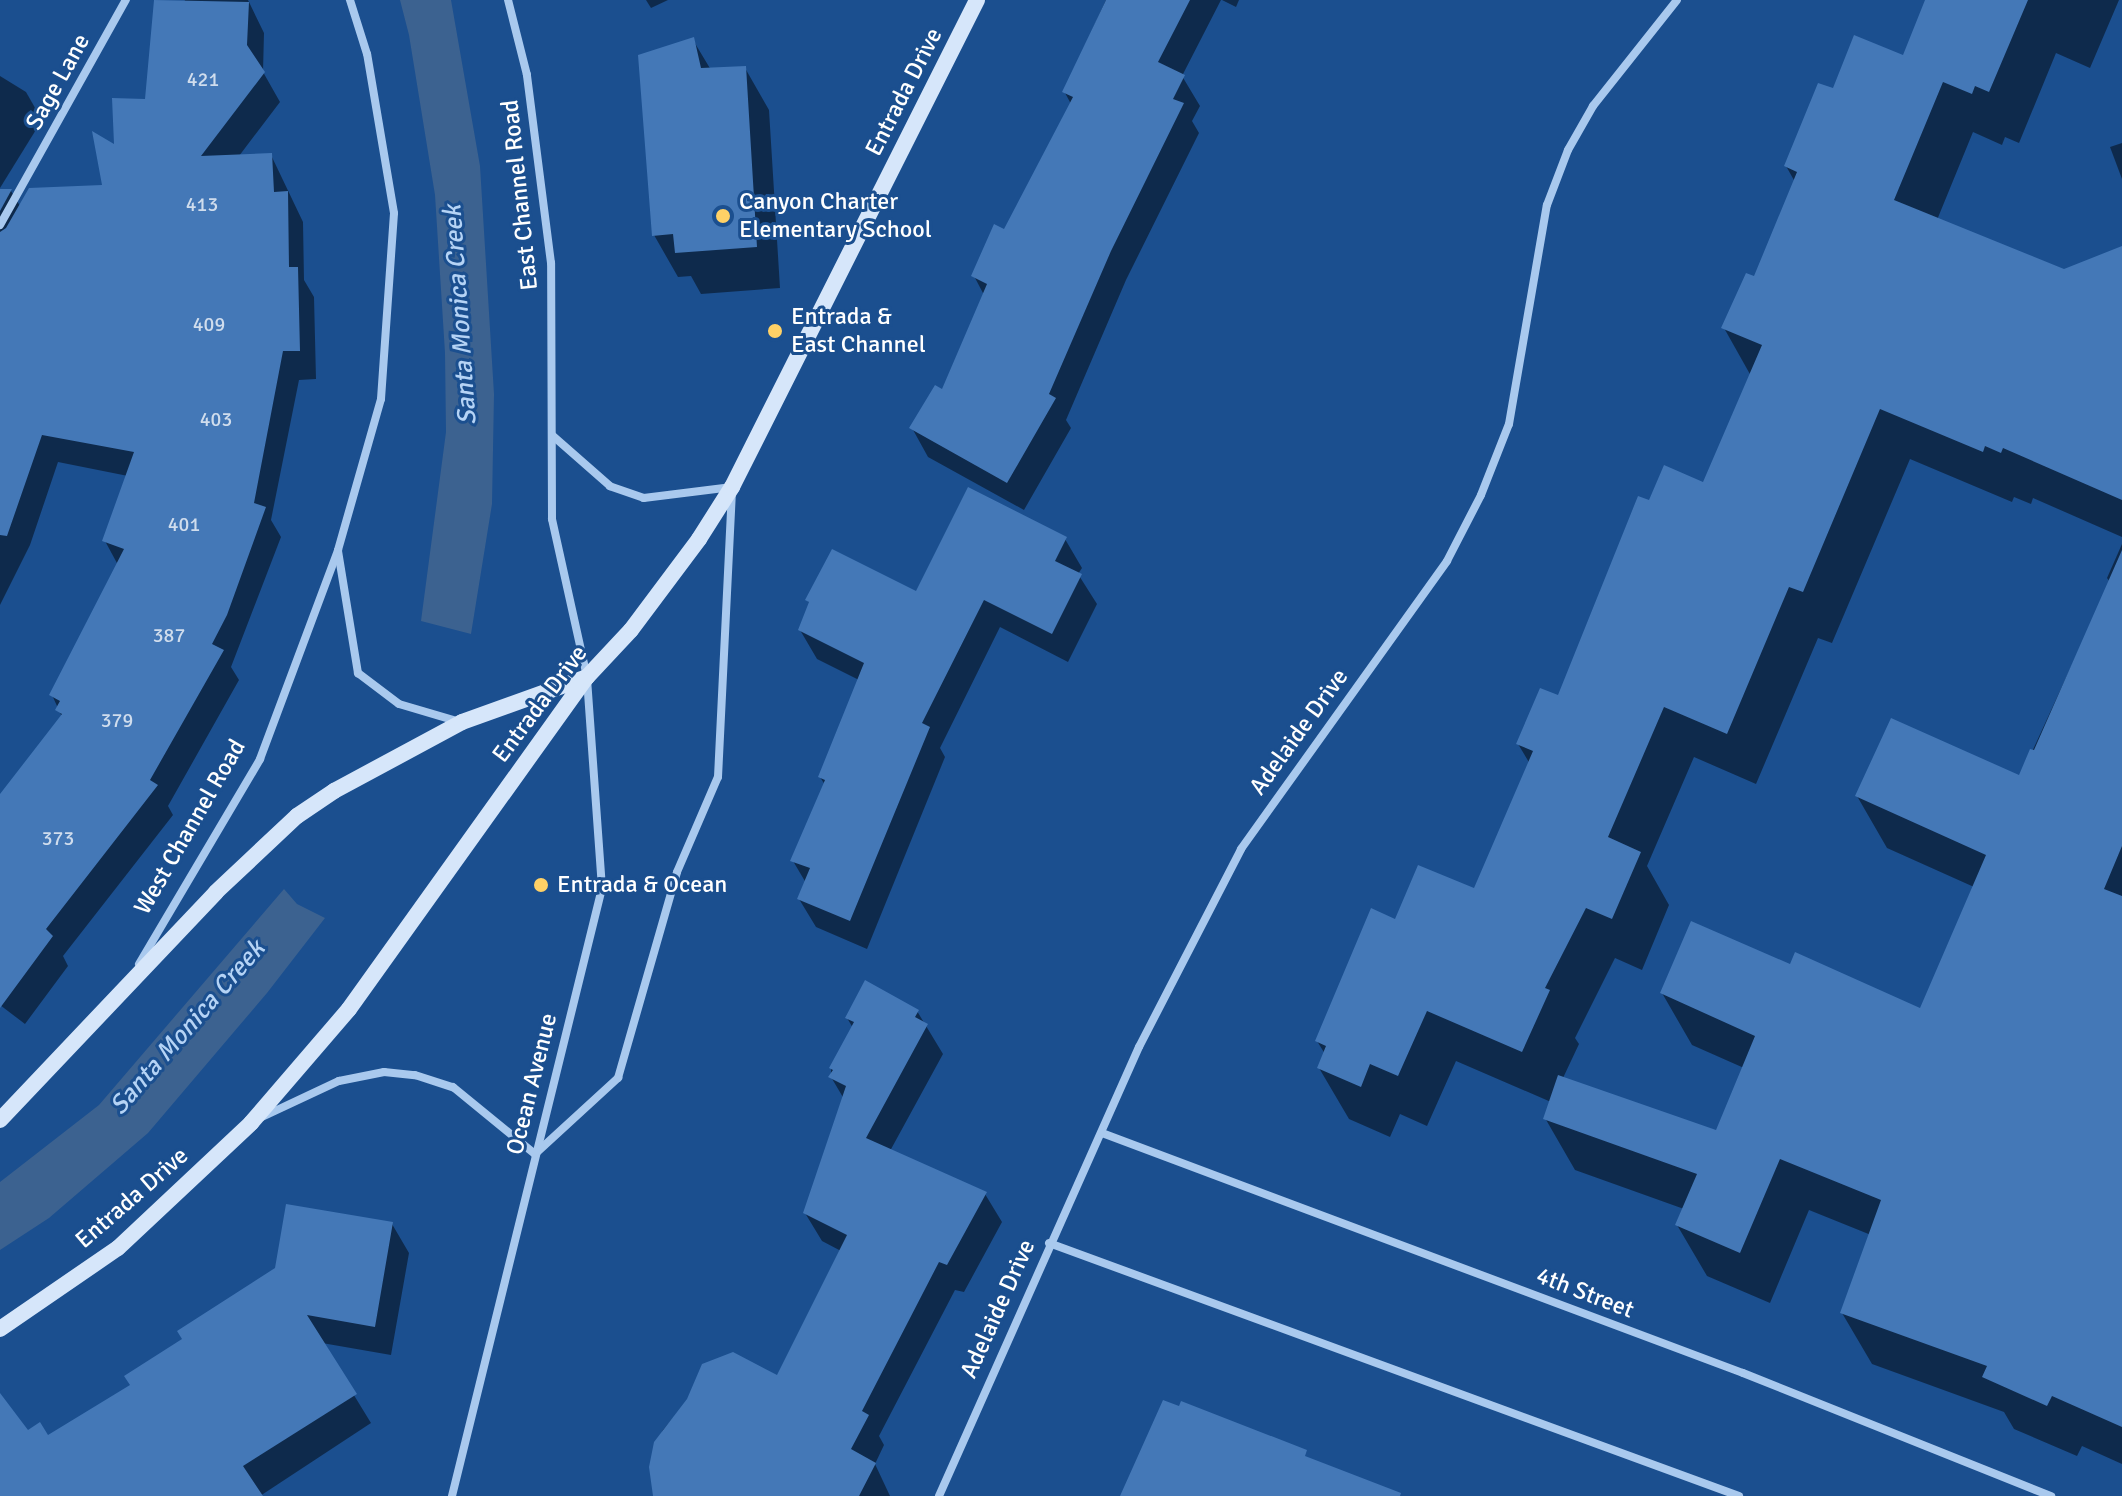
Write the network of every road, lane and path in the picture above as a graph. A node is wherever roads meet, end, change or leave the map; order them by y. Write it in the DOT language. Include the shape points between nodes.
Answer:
graph roads {
  1 [pos="126,0"];
  2 [pos="350,0"];
  3 [pos="508,0"];
  4 [pos="977,0"];
  5 [pos="1677,0"];
  6 [pos="0,225"];
  7 [pos="552,435"];
  8 [pos="732,487"];
  9 [pos="338,550"];
  10 [pos="587,677"];
  11 [pos="462,722"];
  12 [pos="125,989"];
  13 [pos="0,1120"];
  14 [pos="251,1123"];
  15 [pos="1102,1133"];
  16 [pos="535,1154"];
  17 [pos="1049,1243"];
  18 [pos="0,1329"];
  19 [pos="452,1496"];
  20 [pos="939,1496"];
  21 [pos="1739,1496"];
  22 [pos="2051,1496"];
  1 -- 6 [label="street, Sage Lane"];
  2 -- 9 [label="street, West Channel Road" via="367,54 394,213 381,399"];
  3 -- 7 [label="street, East Channel Road" via="527,75 551,263"];
  4 -- 8 [label="street, Entrada Drive"];
  5 -- 15 [label="street, Adelaide Drive" via="1593,106 1568,150 1547,205 1509,424 1481,495 1447,561 1241,849 1139,1047"];
  7 -- 8 [label="street" via="610,486 644,498"];
  7 -- 10 [label="street, East Channel Road" via="552,519"];
  8 -- 10 [label="street, Entrada Drive" via="631,630"];
  8 -- 16 [label="street" via="718,777 677,872 618,1078"];
  9 -- 11 [label="street, West Channel Road" via="358,673 399,704"];
  9 -- 12 [label="street, West Channel Road" via="260,759"];
  10 -- 11 [label="street, West Channel Road"];
  10 -- 14 [label="street, Entrada Drive" via="349,1009"];
  10 -- 16 [label="street, Ocean Avenue" via="602,888"];
  11 -- 12 [label="street, West Channel Road" via="297,816"];
  12 -- 13 [label="street, West Channel Road"];
  14 -- 16 [label="street" via="339,1081 384,1072 415,1075 453,1087"];
  14 -- 18 [label="street, Entrada Drive" via="118,1248"];
  15 -- 17 [label="street, Adelaide Drive"];
  15 -- 22 [label="street, 4th Street" via="1743,1373"];
  16 -- 19 [label="street, Ocean Avenue"];
  17 -- 20 [label="street, Adelaide Drive"];
  17 -- 21 [label="street"];
}
